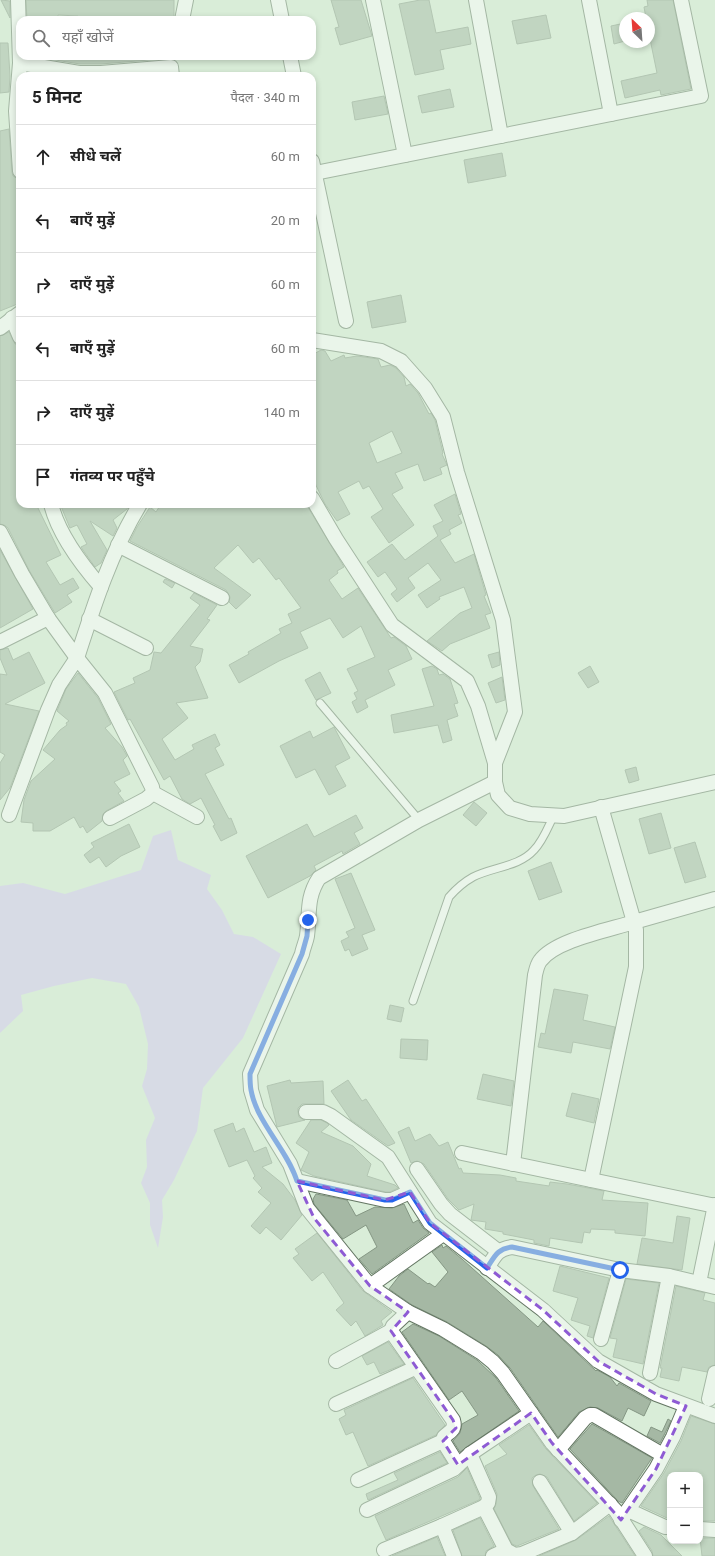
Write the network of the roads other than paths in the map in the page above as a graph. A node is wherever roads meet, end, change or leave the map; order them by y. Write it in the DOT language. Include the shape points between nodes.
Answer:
graph roads {
  1 [pos="18,0"];
  2 [pos="186,0"];
  3 [pos="278,0"];
  4 [pos="373,0"];
  5 [pos="476,0"];
  6 [pos="589,0"];
  7 [pos="681,0"];
  8 [pos="19,16"];
  9 [pos="183,16"];
  10 [pos="281,16"];
  11 [pos="20,60"];
  12 [pos="291,60"];
  13 [pos="20,63"];
  14 [pos="172,66"];
  15 [pos="19,72"];
  16 [pos="73,72"];
  17 [pos="111,72"];
  18 [pos="293,72"];
  19 [pos="611,114"];
  20 [pos="501,136"];
  21 [pos="405,155"];
  22 [pos="316,167"];
  23 [pos="316,181"];
  24 [pos="7,321"];
  25 [pos="346,321"];
  26 [pos="16,332"];
  27 [pos="316,341"];
  28 [pos="316,505"];
  29 [pos="52,508"];
  30 [pos="138,508"];
  31 [pos="0,532"];
  32 [pos="118,545"];
  33 [pos="101,587"];
  34 [pos="222,598"];
  35 [pos="48,618"];
  36 [pos="89,619"];
  37 [pos="0,642"];
  38 [pos="146,648"];
  39 [pos="77,658"];
  40 [pos="320,703"];
  41 [pos="495,762"];
  42 [pos="495,782"];
  43 [pos="715,782"];
  44 [pos="153,793"];
  45 [pos="601,807"];
  46 [pos="9,815"];
  47 [pos="554,816"];
  48 [pos="197,817"];
  49 [pos="110,818"];
  50 [pos="419,820"];
  51 [pos="715,899"];
  52 [pos="634,922"];
  53 [pos="413,1001"];
  54 [pos="306,1112"];
  55 [pos="462,1153"];
  56 [pos="513,1164"];
  57 [pos="417,1169"];
  58 [pos="591,1180"];
  59 [pos="297,1181"];
  60 [pos="410,1192"];
  61 [pos="715,1206"];
  62 [pos="442,1234"];
  63 [pos="498,1251"];
  64 [pos="487,1268"];
  65 [pos="620,1270"];
  66 [pos="670,1276"];
  67 [pos="699,1283"];
  68 [pos="370,1286"];
  69 [pos="715,1287"];
  70 [pos="408,1312"];
  71 [pos="391,1331"];
  72 [pos="601,1339"];
  73 [pos="336,1361"];
  74 [pos="416,1368"];
  75 [pos="650,1373"];
  76 [pos="715,1373"];
  77 [pos="709,1399"];
  78 [pos="336,1404"];
  79 [pos="686,1406"];
  80 [pos="531,1413"];
  81 [pos="715,1416"];
  82 [pos="443,1441"];
  83 [pos="558,1450"];
  84 [pos="470,1454"];
  85 [pos="663,1455"];
  86 [pos="458,1465"];
  87 [pos="358,1480"];
  88 [pos="540,1482"];
  89 [pos="610,1504"];
  90 [pos="484,1507"];
  91 [pos="367,1510"];
  92 [pos="624,1515"];
  93 [pos="442,1526"];
  94 [pos="667,1527"];
  95 [pos="703,1529"];
  96 [pos="715,1530"];
  97 [pos="572,1533"];
  98 [pos="384,1550"];
  99 [pos="500,1553"];
  100 [pos="454,1556"];
  101 [pos="644,1556"];
  1 -- 8 [label="street"];
  2 -- 9 [label="street"];
  3 -- 10 [label="street"];
  4 -- 21 [label="street"];
  5 -- 20 [label="street"];
  6 -- 19 [label="street"];
  7 -- 19 [label="street" via="701,96"];
  11 -- 13 [label="street"];
  12 -- 18 [label="street"];
  13 -- 15 [label="street"];
  13 -- 16 [label="street"];
  14 -- 17 [label="street"];
  19 -- 20 [label="street"];
  20 -- 21 [label="street"];
  21 -- 22 [label="street"];
  23 -- 25 [label="street"];
  24 -- 26 [label="street"];
  27 -- 41 [label="street" via="381,350 401,361 424,388 443,418 503,620 515,712"];
  28 -- 41 [label="street" via="392,625 467,681 478,706"];
  29 -- 33 [label="street" via="64,535 84,568"];
  30 -- 32 [label="street"];
  31 -- 35 [label="street"];
  32 -- 33 [label="street"];
  32 -- 34 [label="street"];
  33 -- 36 [label="street"];
  35 -- 37 [label="street"];
  35 -- 39 [label="street"];
  36 -- 38 [label="street"];
  36 -- 39 [label="street"];
  39 -- 44 [label="street" via="105,693"];
  39 -- 46 [label="street" via="59,685 48,710"];
  40 -- 50 [label="lane"];
  41 -- 42 [label="street"];
  42 -- 47 [label="street" via="498,795 510,808 530,814"];
  42 -- 50 [label="street"];
  43 -- 45 [label="street"];
  44 -- 48 [label="street"];
  44 -- 49 [label="street"];
  45 -- 47 [label="street"];
  45 -- 52 [label="street"];
  47 -- 53 [label="lane" via="539,844 523,859 473,877 459,886 449,897"];
  50 -- 59 [label="street" via="320,878 313,888 302,954 250,1074 250,1090 257,1110 290,1164"];
  51 -- 52 [label="street"];
  52 -- 56 [label="street" via="564,943 547,952 539,962 534,975"];
  52 -- 58 [label="street" via="636,967"];
  54 -- 60 [label="street" via="323,1112 331,1116 380,1150 388,1157"];
  55 -- 56 [label="street"];
  56 -- 58 [label="street"];
  57 -- 63 [label="street" via="450,1214"];
  58 -- 61 [label="street"];
  59 -- 60 [label="street" via="385,1200 392,1200"];
  59 -- 68 [label="street" via="303,1200 314,1218"];
  60 -- 62 [label="street" via="430,1223"];
  61 -- 67 [label="street"];
  62 -- 64 [label="street"];
  62 -- 68 [label="street"];
  63 -- 64 [label="street"];
  63 -- 65 [label="street" via="512,1247"];
  64 -- 79 [label="street" via="543,1310 598,1361 656,1394"];
  65 -- 66 [label="street"];
  65 -- 72 [label="street"];
  66 -- 67 [label="street"];
  66 -- 75 [label="street"];
  67 -- 69 [label="street"];
  68 -- 70 [label="street"];
  70 -- 71 [label="street"];
  70 -- 80 [label="street" via="443,1329 493,1362"];
  71 -- 73 [label="street"];
  71 -- 74 [label="street"];
  74 -- 78 [label="street"];
  74 -- 82 [label="street" via="453,1420 455,1426 444,1436"];
  76 -- 77 [label="street"];
  79 -- 81 [label="street"];
  79 -- 85 [label="street"];
  80 -- 83 [label="street"];
  80 -- 84 [label="street"];
  82 -- 86 [label="street"];
  82 -- 87 [label="street"];
  83 -- 85 [label="street" via="585,1418 594,1415"];
  83 -- 89 [label="street"];
  84 -- 86 [label="street"];
  84 -- 90 [label="street" via="489,1493 488,1503"];
  85 -- 92 [label="street"];
  86 -- 91 [label="street"];
  88 -- 97 [label="street"];
  89 -- 92 [label="street"];
  89 -- 97 [label="street"];
  90 -- 93 [label="street"];
  90 -- 99 [label="street"];
  92 -- 94 [label="street"];
  92 -- 101 [label="street"];
  93 -- 98 [label="street"];
  93 -- 100 [label="street"];
  95 -- 96 [label="street"];
  97 -- 99 [label="street" via="522,1554"];
}
